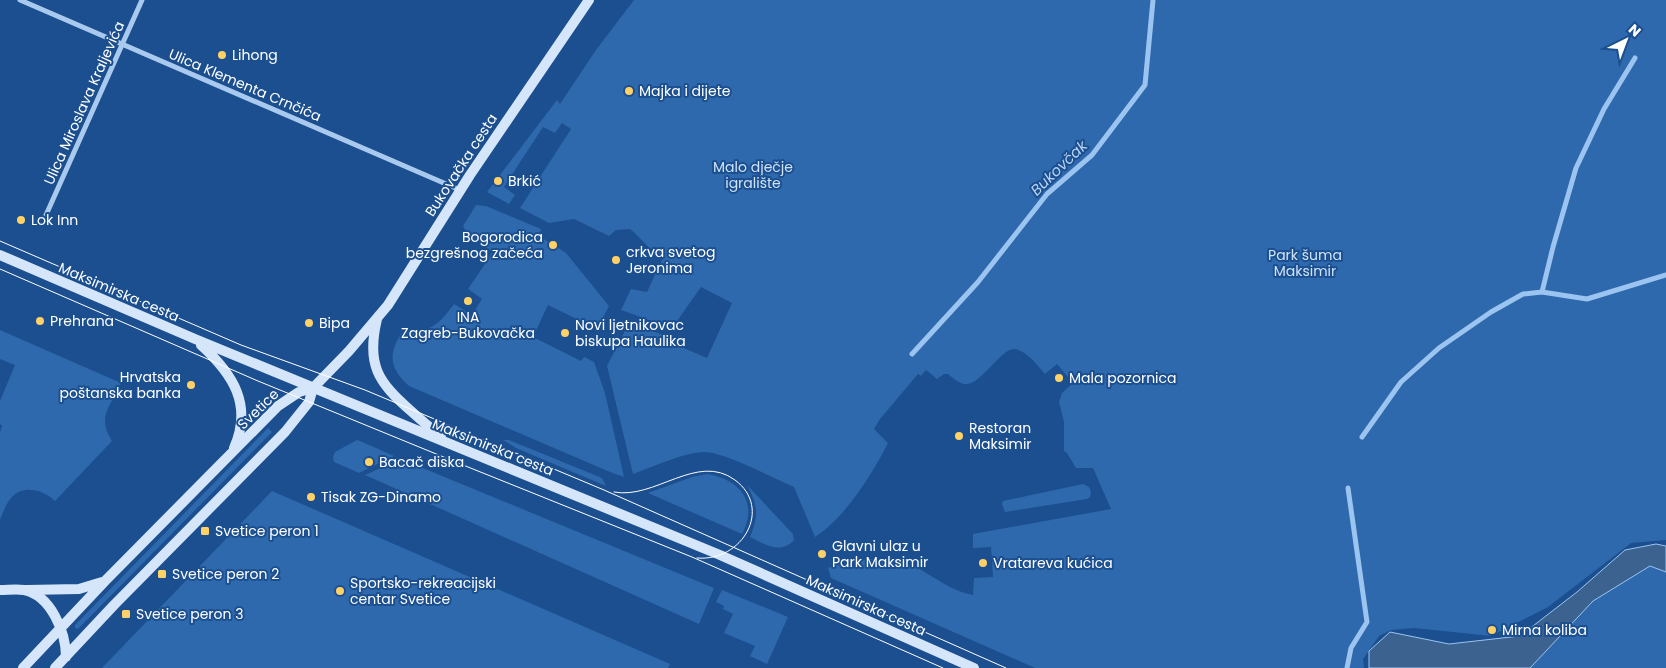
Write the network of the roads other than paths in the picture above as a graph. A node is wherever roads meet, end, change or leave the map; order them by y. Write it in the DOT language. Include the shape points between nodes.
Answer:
graph roads {
  1 [pos="20,0"];
  2 [pos="142,0"];
  3 [pos="589,0"];
  4 [pos="122,44"];
  5 [pos="461,190"];
  6 [pos="46,215"];
  7 [pos="0,255"];
  8 [pos="378,318"];
  9 [pos="195,339"];
  10 [pos="313,388"];
  11 [pos="453,445"];
  12 [pos="231,454"];
  13 [pos="105,581"];
  14 [pos="0,590"];
  15 [pos="24,590"];
  16 [pos="61,627"];
  17 [pos="66,657"];
  18 [pos="23,668"];
  19 [pos="56,668"];
  20 [pos="974,668"];
  1 -- 4 [label="street, Ulica Klementa Crnčića"];
  2 -- 4 [label="street, Ulica Miroslava Kraljevića"];
  3 -- 5 [label="main road, Bukovačka cesta"];
  4 -- 5 [label="street, Ulica Klementa Crnčića"];
  4 -- 6 [label="street, Ulica Miroslava Kraljevića"];
  5 -- 8 [label="main road, Bukovačka cesta"];
  7 -- 9 [label="main road, Maksimirska cesta"];
  8 -- 10 [label="main road, Bukovačka cesta"];
  8 -- 11 [label="main road" via="373,349 382,383"];
  9 -- 10 [label="main road, Maksimirska cesta"];
  9 -- 12 [label="main road" via="223,366 240,400 242,420"];
  10 -- 11 [label="main road, Maksimirska cesta"];
  10 -- 12 [label="main road, Svetice" via="285,401"];
  10 -- 17 [label="main road" via="309,402 285,432"];
  11 -- 20 [label="main road, Maksimirska cesta" via="720,555"];
  12 -- 13 [label="main road, Svetice"];
  13 -- 15 [label="main road" via="79,589"];
  13 -- 16 [label="main road, Svetice"];
  14 -- 15 [label="main road"];
  15 -- 16 [label="main road" via="45,603"];
  16 -- 17 [label="main road"];
  16 -- 18 [label="main road, Svetice"];
  17 -- 19 [label="main road"];
}
